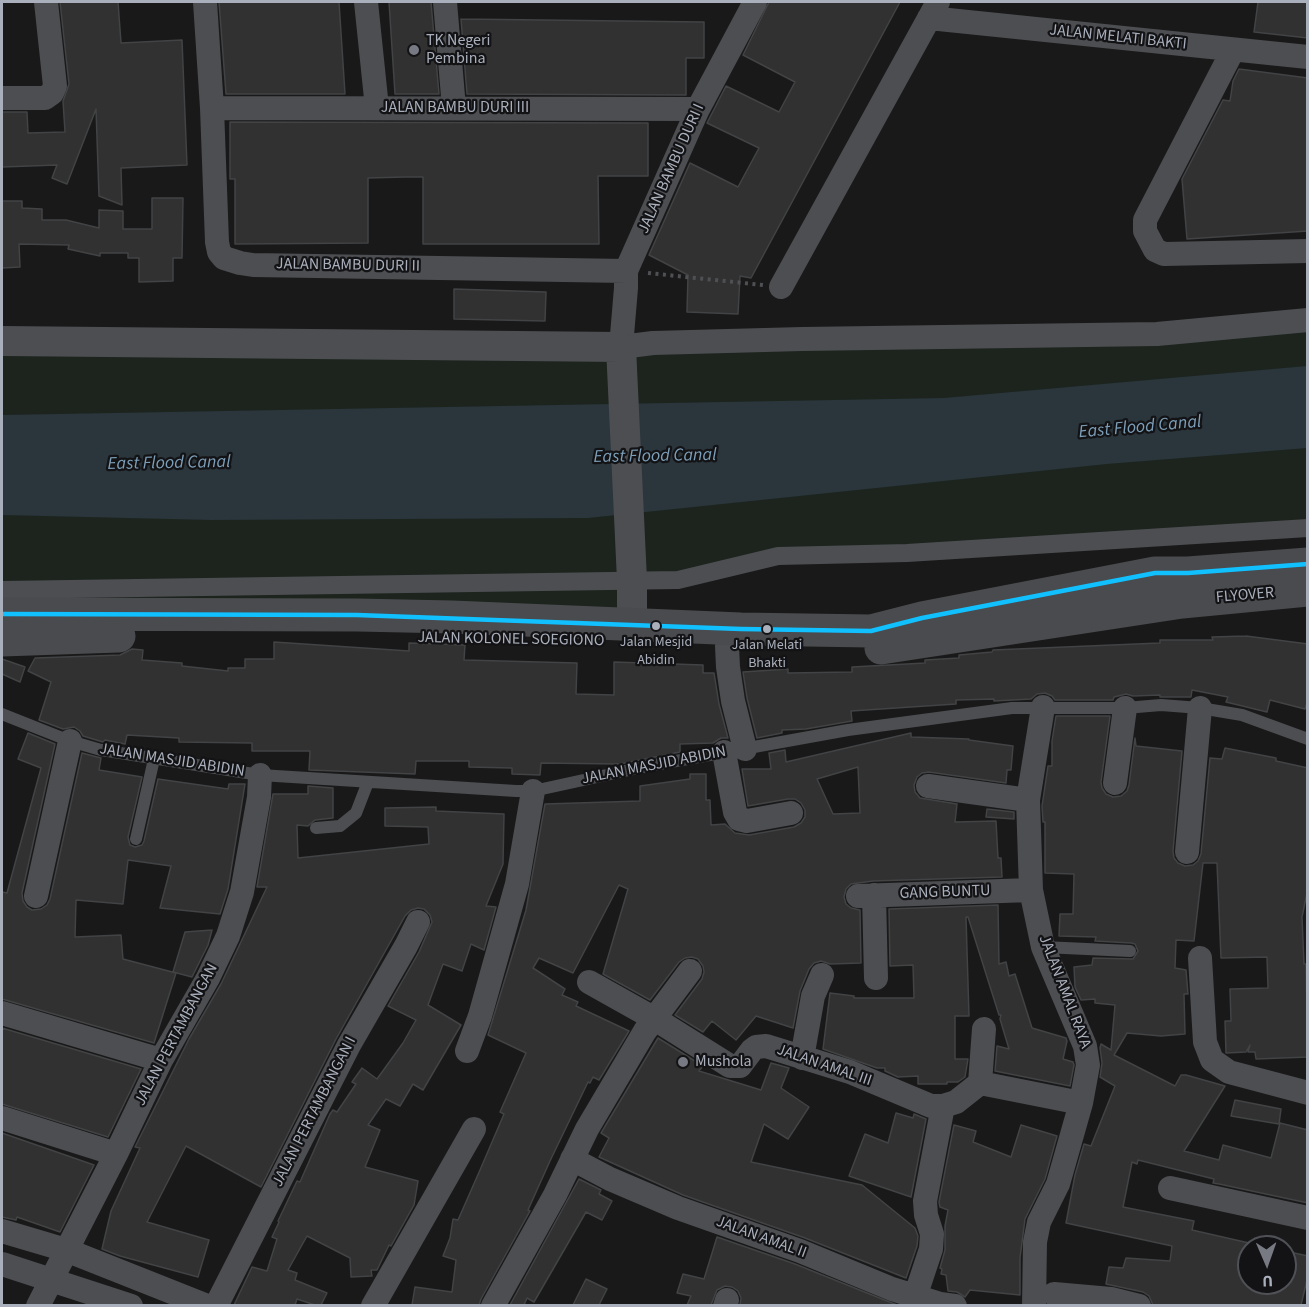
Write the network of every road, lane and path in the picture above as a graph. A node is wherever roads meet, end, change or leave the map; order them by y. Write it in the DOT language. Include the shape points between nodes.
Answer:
graph roads {
  1 [pos="46,2"];
  2 [pos="205,2"];
  3 [pos="366,2"];
  4 [pos="446,2"];
  5 [pos="755,2"];
  6 [pos="933,10"];
  7 [pos="1233,50"];
  8 [pos="1308,57"];
  9 [pos="2,98"];
  10 [pos="212,108"];
  11 [pos="376,108"];
  12 [pos="454,108"];
  13 [pos="698,109"];
  14 [pos="1308,251"];
  15 [pos="626,279"];
  16 [pos="781,287"];
  17 [pos="1308,320"];
  18 [pos="2,341"];
  19 [pos="621,341"];
  20 [pos="1308,528"];
  21 [pos="1308,552"];
  22 [pos="1308,564"];
  23 [pos="1155,573"];
  24 [pos="632,580"];
  25 [pos="1185,587"];
  26 [pos="2,590"];
  27 [pos="1308,590"];
  28 [pos="1308,612"];
  29 [pos="2,614"];
  30 [pos="1090,616"];
  31 [pos="632,624"];
  32 [pos="2,640"];
  33 [pos="727,646"];
  34 [pos="1043,707"];
  35 [pos="1125,708"];
  36 [pos="1200,708"];
  37 [pos="2,714"];
  38 [pos="1308,739"];
  39 [pos="70,741"];
  40 [pos="735,751"];
  41 [pos="154,759"];
  42 [pos="260,776"];
  43 [pos="368,782"];
  44 [pos="1115,783"];
  45 [pos="928,786"];
  46 [pos="533,791"];
  47 [pos="1028,800"];
  48 [pos="792,813"];
  49 [pos="316,828"];
  50 [pos="136,839"];
  51 [pos="1187,852"];
  52 [pos="1031,890"];
  53 [pos="36,897"];
  54 [pos="418,922"];
  55 [pos="1043,947"];
  56 [pos="1130,951"];
  57 [pos="1200,958"];
  58 [pos="690,971"];
  59 [pos="822,975"];
  60 [pos="876,978"];
  61 [pos="589,982"];
  62 [pos="2,1013"];
  63 [pos="655,1019"];
  64 [pos="984,1029"];
  65 [pos="467,1052"];
  66 [pos="802,1058"];
  67 [pos="161,1060"];
  68 [pos="980,1083"];
  69 [pos="1308,1093"];
  70 [pos="1081,1103"];
  71 [pos="944,1106"];
  72 [pos="2,1118"];
  73 [pos="474,1129"];
  74 [pos="116,1154"];
  75 [pos="572,1159"];
  76 [pos="1170,1188"];
  77 [pos="1308,1218"];
  78 [pos="2,1231"];
  79 [pos="66,1250"];
  80 [pos="2,1264"];
  81 [pos="51,1279"];
  82 [pos="1044,1300"];
  83 [pos="914,1301"];
  84 [pos="38,1305"];
  85 [pos="131,1305"];
  86 [pos="207,1305"];
  87 [pos="216,1305"];
  88 [pos="373,1305"];
  89 [pos="493,1305"];
  90 [pos="955,1305"];
  91 [pos="1139,1305"];
  1 -- 9 [label="street" via="55,86 52,93 45,98"];
  2 -- 10 [label="street"];
  3 -- 11 [label="street"];
  4 -- 12 [label="street"];
  5 -- 13 [label="street, JALAN BAMBU DURI I"];
  6 -- 7 [label="street, JALAN MELATI BAKTI"];
  6 -- 16 [label="street, JALAN MELATI BAKTI"];
  7 -- 8 [label="street, JALAN MELATI BAKTI"];
  7 -- 14 [label="street" via="1145,220 1145,231 1155,250 1164,254"];
  10 -- 11 [label="street, JALAN BAMBU DURI III"];
  10 -- 15 [label="street, JALAN BAMBU DURI II" via="217,242 224,258 254,265"];
  11 -- 12 [label="street, JALAN BAMBU DURI III"];
  12 -- 13 [label="street, JALAN BAMBU DURI III"];
  13 -- 15 [label="street, JALAN BAMBU DURI I"];
  15 -- 16 [label="path"];
  15 -- 19 [label="street, JALAN BAMBU DURI I"];
  17 -- 19 [label="street" via="1157,334"];
  18 -- 19 [label="street"];
  19 -- 24 [label="street"];
  20 -- 24 [label="street" via="907,554 778,556 678,579"];
  21 -- 23 [label="main road, JALAN KOLONEL SOEGIONO"];
  22 -- 25 [label="main road, FLYOVER"];
  23 -- 25 [label="main road, JALAN KOLONEL SOEGIONO"];
  23 -- 31 [label="main road, JALAN KOLONEL SOEGIONO" via="871,631"];
  24 -- 26 [label="street"];
  24 -- 31 [label="street"];
  25 -- 27 [label="main road, FLYOVER"];
  25 -- 30 [label="main road, JALAN KOLONEL SOEGIONO"];
  28 -- 30 [label="main road, JALAN KOLONEL SOEGIONO" via="1190,620"];
  29 -- 31 [label="main road, JALAN KOLONEL SOEGIONO" via="368,615"];
  30 -- 33 [label="main road, JALAN KOLONEL SOEGIONO" via="876,649"];
  32 -- 33 [label="main road, JALAN KOLONEL SOEGIONO" via="244,635"];
  33 -- 40 [label="street"];
  34 -- 35 [label="lane, JALAN MASJID ABIDIN"];
  34 -- 40 [label="lane, JALAN MASJID ABIDIN" via="848,730"];
  34 -- 47 [label="street, JALAN AMAL RAYA"];
  35 -- 36 [label="lane, JALAN MASJID ABIDIN"];
  35 -- 44 [label="street"];
  36 -- 38 [label="lane, JALAN MASJID ABIDIN" via="1242,715"];
  36 -- 51 [label="street"];
  37 -- 39 [label="lane, JALAN MASJID ABIDIN"];
  39 -- 41 [label="lane, JALAN MASJID ABIDIN"];
  39 -- 53 [label="street"];
  40 -- 46 [label="lane, JALAN MASJID ABIDIN"];
  40 -- 48 [label="street" via="735,812 739,819"];
  41 -- 42 [label="lane, JALAN MASJID ABIDIN"];
  41 -- 50 [label="lane"];
  42 -- 43 [label="lane, JALAN MASJID ABIDIN"];
  42 -- 67 [label="street, JALAN PERTAMBANGAN" via="242,892 228,936"];
  43 -- 46 [label="lane, JALAN MASJID ABIDIN"];
  43 -- 49 [label="lane" via="356,813 340,826"];
  45 -- 47 [label="street"];
  46 -- 65 [label="street" via="517,884"];
  47 -- 52 [label="street, JALAN AMAL RAYA"];
  52 -- 55 [label="street, JALAN AMAL RAYA"];
  52 -- 60 [label="street, GANG BUNTU" via="866,895"];
  54 -- 87 [label="street, JALAN PERTAMBANGAN I" via="349,1045"];
  55 -- 56 [label="lane"];
  55 -- 70 [label="street, JALAN AMAL RAYA" via="1088,1053"];
  57 -- 69 [label="street" via="1205,1042 1212,1060 1229,1072"];
  58 -- 63 [label="street"];
  59 -- 66 [label="street" via="813,996"];
  61 -- 63 [label="street"];
  62 -- 67 [label="street"];
  63 -- 66 [label="street, JALAN AMAL III" via="730,1066 740,1066 760,1046"];
  63 -- 75 [label="street"];
  64 -- 68 [label="street"];
  66 -- 71 [label="street, JALAN AMAL III" via="850,1072 931,1106"];
  67 -- 74 [label="street, JALAN PERTAMBANGAN"];
  68 -- 70 [label="street"];
  68 -- 71 [label="street" via="956,1102"];
  70 -- 82 [label="street, JALAN AMAL RAYA" via="1058,1184 1039,1222 1035,1242"];
  71 -- 83 [label="street" via="925,1201 931,1249"];
  72 -- 74 [label="street"];
  73 -- 88 [label="street"];
  74 -- 79 [label="street, JALAN PERTAMBANGAN"];
  75 -- 83 [label="street, JALAN AMAL II" via="678,1208 800,1251"];
  75 -- 89 [label="street"];
  76 -- 77 [label="street"];
  78 -- 79 [label="street"];
  79 -- 81 [label="street, JALAN PERTAMBANGAN"];
  79 -- 86 [label="street"];
  80 -- 81 [label="street"];
  81 -- 84 [label="street, JALAN PERTAMBANGAN"];
  81 -- 85 [label="street"];
  82 -- 91 [label="street" via="1111,1299"];
  83 -- 90 [label="street, JALAN AMAL II"];
}
